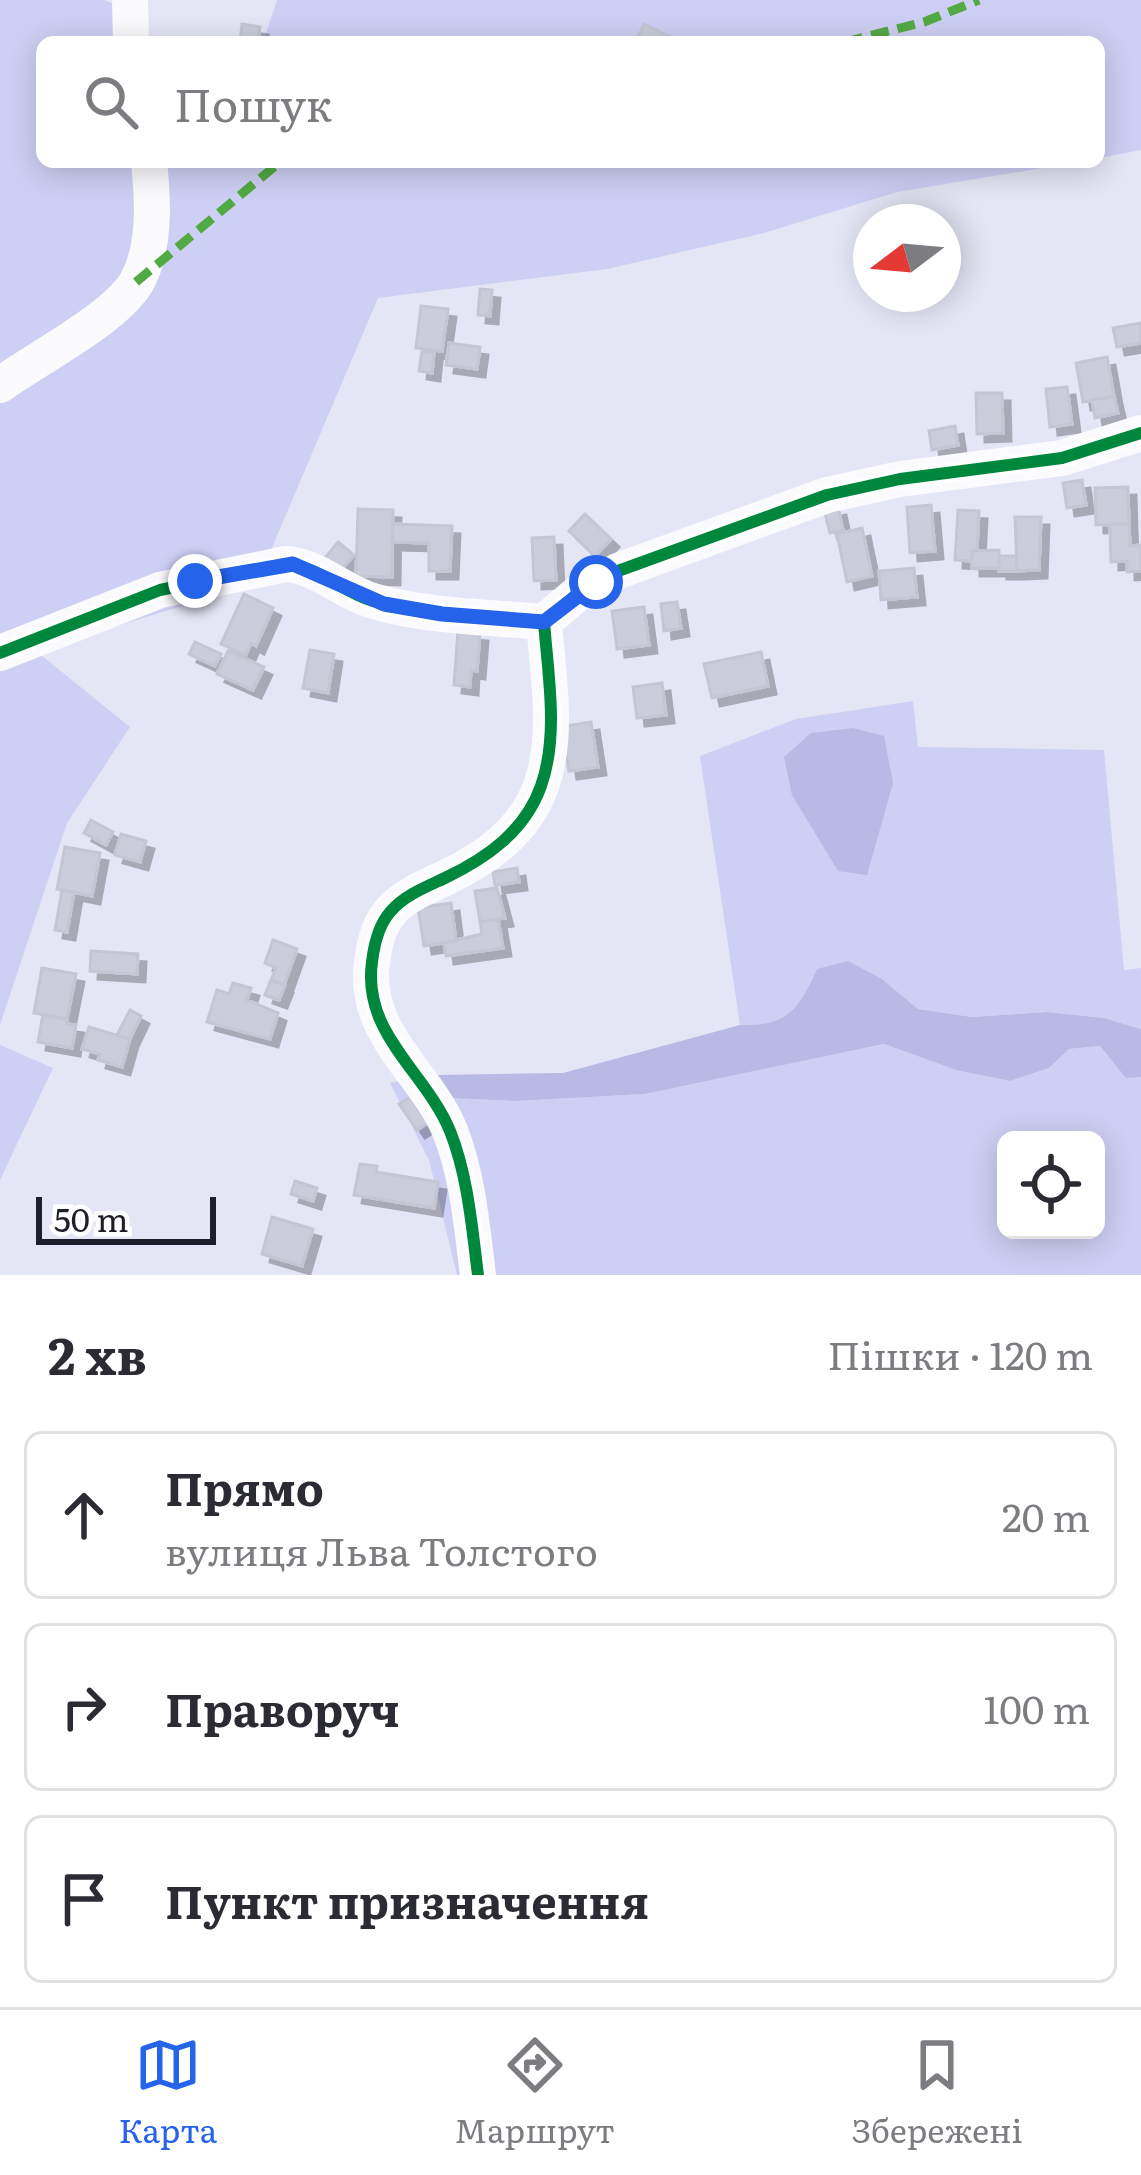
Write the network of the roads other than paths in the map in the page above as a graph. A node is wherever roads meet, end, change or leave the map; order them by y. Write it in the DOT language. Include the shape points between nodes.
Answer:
graph roads {
  1 [pos="130,0"];
  2 [pos="131,36"];
  3 [pos="149,168"];
  4 [pos="0,385"];
  5 [pos="1141,433"];
  6 [pos="544,622"];
  7 [pos="0,653"];
  8 [pos="478,1275"];
  1 -- 2 [label="street"];
  3 -- 4 [label="street" via="151,223 136,282"];
  5 -- 6 [label="street" via="1062,458 827,495 618,571"];
  6 -- 7 [label="street" via="384,604 286,564 160,590"];
  6 -- 8 [label="street" via="549,746 533,805 496,848 391,910 371,971 383,1028 455,1144"];
}
